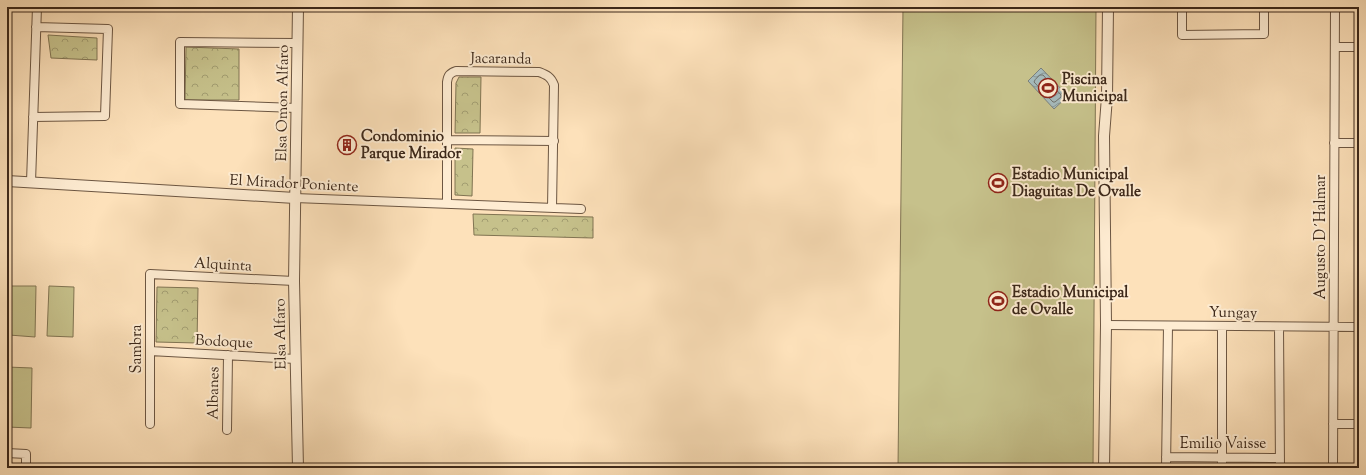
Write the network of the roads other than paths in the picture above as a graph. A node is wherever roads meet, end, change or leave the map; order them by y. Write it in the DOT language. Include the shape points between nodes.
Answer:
graph roads {
  1 [pos="37,7"];
  2 [pos="298,7"];
  3 [pos="1108,7"];
  4 [pos="1182,7"];
  5 [pos="1264,7"];
  6 [pos="1335,7"];
  7 [pos="36,27"];
  8 [pos="297,43"];
  9 [pos="1335,47"];
  10 [pos="1359,47"];
  11 [pos="297,108"];
  12 [pos="33,117"];
  13 [pos="447,140"];
  14 [pos="554,141"];
  15 [pos="1334,143"];
  16 [pos="1359,143"];
  17 [pos="7,181"];
  18 [pos="31,182"];
  19 [pos="295,198"];
  20 [pos="447,204"];
  21 [pos="552,208"];
  22 [pos="581,209"];
  23 [pos="150,274"];
  24 [pos="294,281"];
  25 [pos="1106,325"];
  26 [pos="1168,326"];
  27 [pos="1222,326"];
  28 [pos="1279,327"];
  29 [pos="1334,327"];
  30 [pos="1359,327"];
  31 [pos="150,351"];
  32 [pos="228,355"];
  33 [pos="296,359"];
  34 [pos="150,424"];
  35 [pos="1333,424"];
  36 [pos="1359,424"];
  37 [pos="226,430"];
  38 [pos="7,453"];
  39 [pos="1166,457"];
  40 [pos="1222,457"];
  41 [pos="1280,458"];
  42 [pos="26,468"];
  43 [pos="298,468"];
  44 [pos="1104,468"];
  45 [pos="1166,468"];
  46 [pos="1222,468"];
  47 [pos="1280,468"];
  48 [pos="1333,468"];
  1 -- 7 [label="street"];
  2 -- 8 [label="street, Elsa Omon Alfaro"];
  3 -- 25 [label="street" via="1104,136"];
  4 -- 5 [label="street" via="1182,35 1264,34"];
  6 -- 9 [label="street, Augusto D´Halmar"];
  7 -- 12 [label="street"];
  7 -- 12 [label="street" via="108,29 106,92 105,116"];
  8 -- 11 [label="street, Elsa Omon Alfaro"];
  8 -- 11 [label="street" via="180,42 180,104"];
  9 -- 10 [label="street"];
  9 -- 15 [label="street, Augusto D´Halmar"];
  11 -- 19 [label="street, Elsa Omon Alfaro"];
  12 -- 18 [label="street"];
  13 -- 14 [label="street"];
  13 -- 14 [label="street, Jacaranda" via="447,82 448,75 456,71 539,72 548,76 554,85"];
  13 -- 20 [label="street, Jacaranda"];
  14 -- 21 [label="street, Jacaranda"];
  15 -- 16 [label="street"];
  15 -- 29 [label="street, Augusto D´Halmar"];
  17 -- 18 [label="street, El Mirador Poniente"];
  18 -- 19 [label="street, El Mirador Poniente"];
  19 -- 20 [label="street, El Mirador Poniente"];
  19 -- 24 [label="street, Elsa Alfaro"];
  20 -- 21 [label="street, El Mirador Poniente"];
  21 -- 22 [label="street, El Mirador Poniente"];
  23 -- 24 [label="street, Alquinta"];
  23 -- 31 [label="street, Sambra"];
  24 -- 33 [label="street, Elsa Alfaro"];
  25 -- 26 [label="street, Yungay"];
  25 -- 44 [label="street"];
  26 -- 27 [label="street, Yungay"];
  26 -- 39 [label="street"];
  27 -- 28 [label="street, Yungay"];
  27 -- 40 [label="street"];
  28 -- 29 [label="street, Yungay"];
  28 -- 41 [label="street"];
  29 -- 30 [label="street, Yungay"];
  29 -- 35 [label="street, Augusto D´Halmar"];
  31 -- 32 [label="street, Bodoque"];
  31 -- 34 [label="street, Sambra"];
  32 -- 33 [label="street, Bodoque"];
  32 -- 37 [label="street, Albanes"];
  33 -- 43 [label="street, Elsa Alfaro"];
  35 -- 36 [label="street"];
  35 -- 48 [label="street, Augusto D´Halmar"];
  38 -- 42 [label="street" via="26,454"];
  39 -- 40 [label="street, Emilio Vaisse"];
  39 -- 45 [label="street"];
  40 -- 41 [label="street, Emilio Vaisse"];
  40 -- 46 [label="street"];
  41 -- 47 [label="street"];
}
